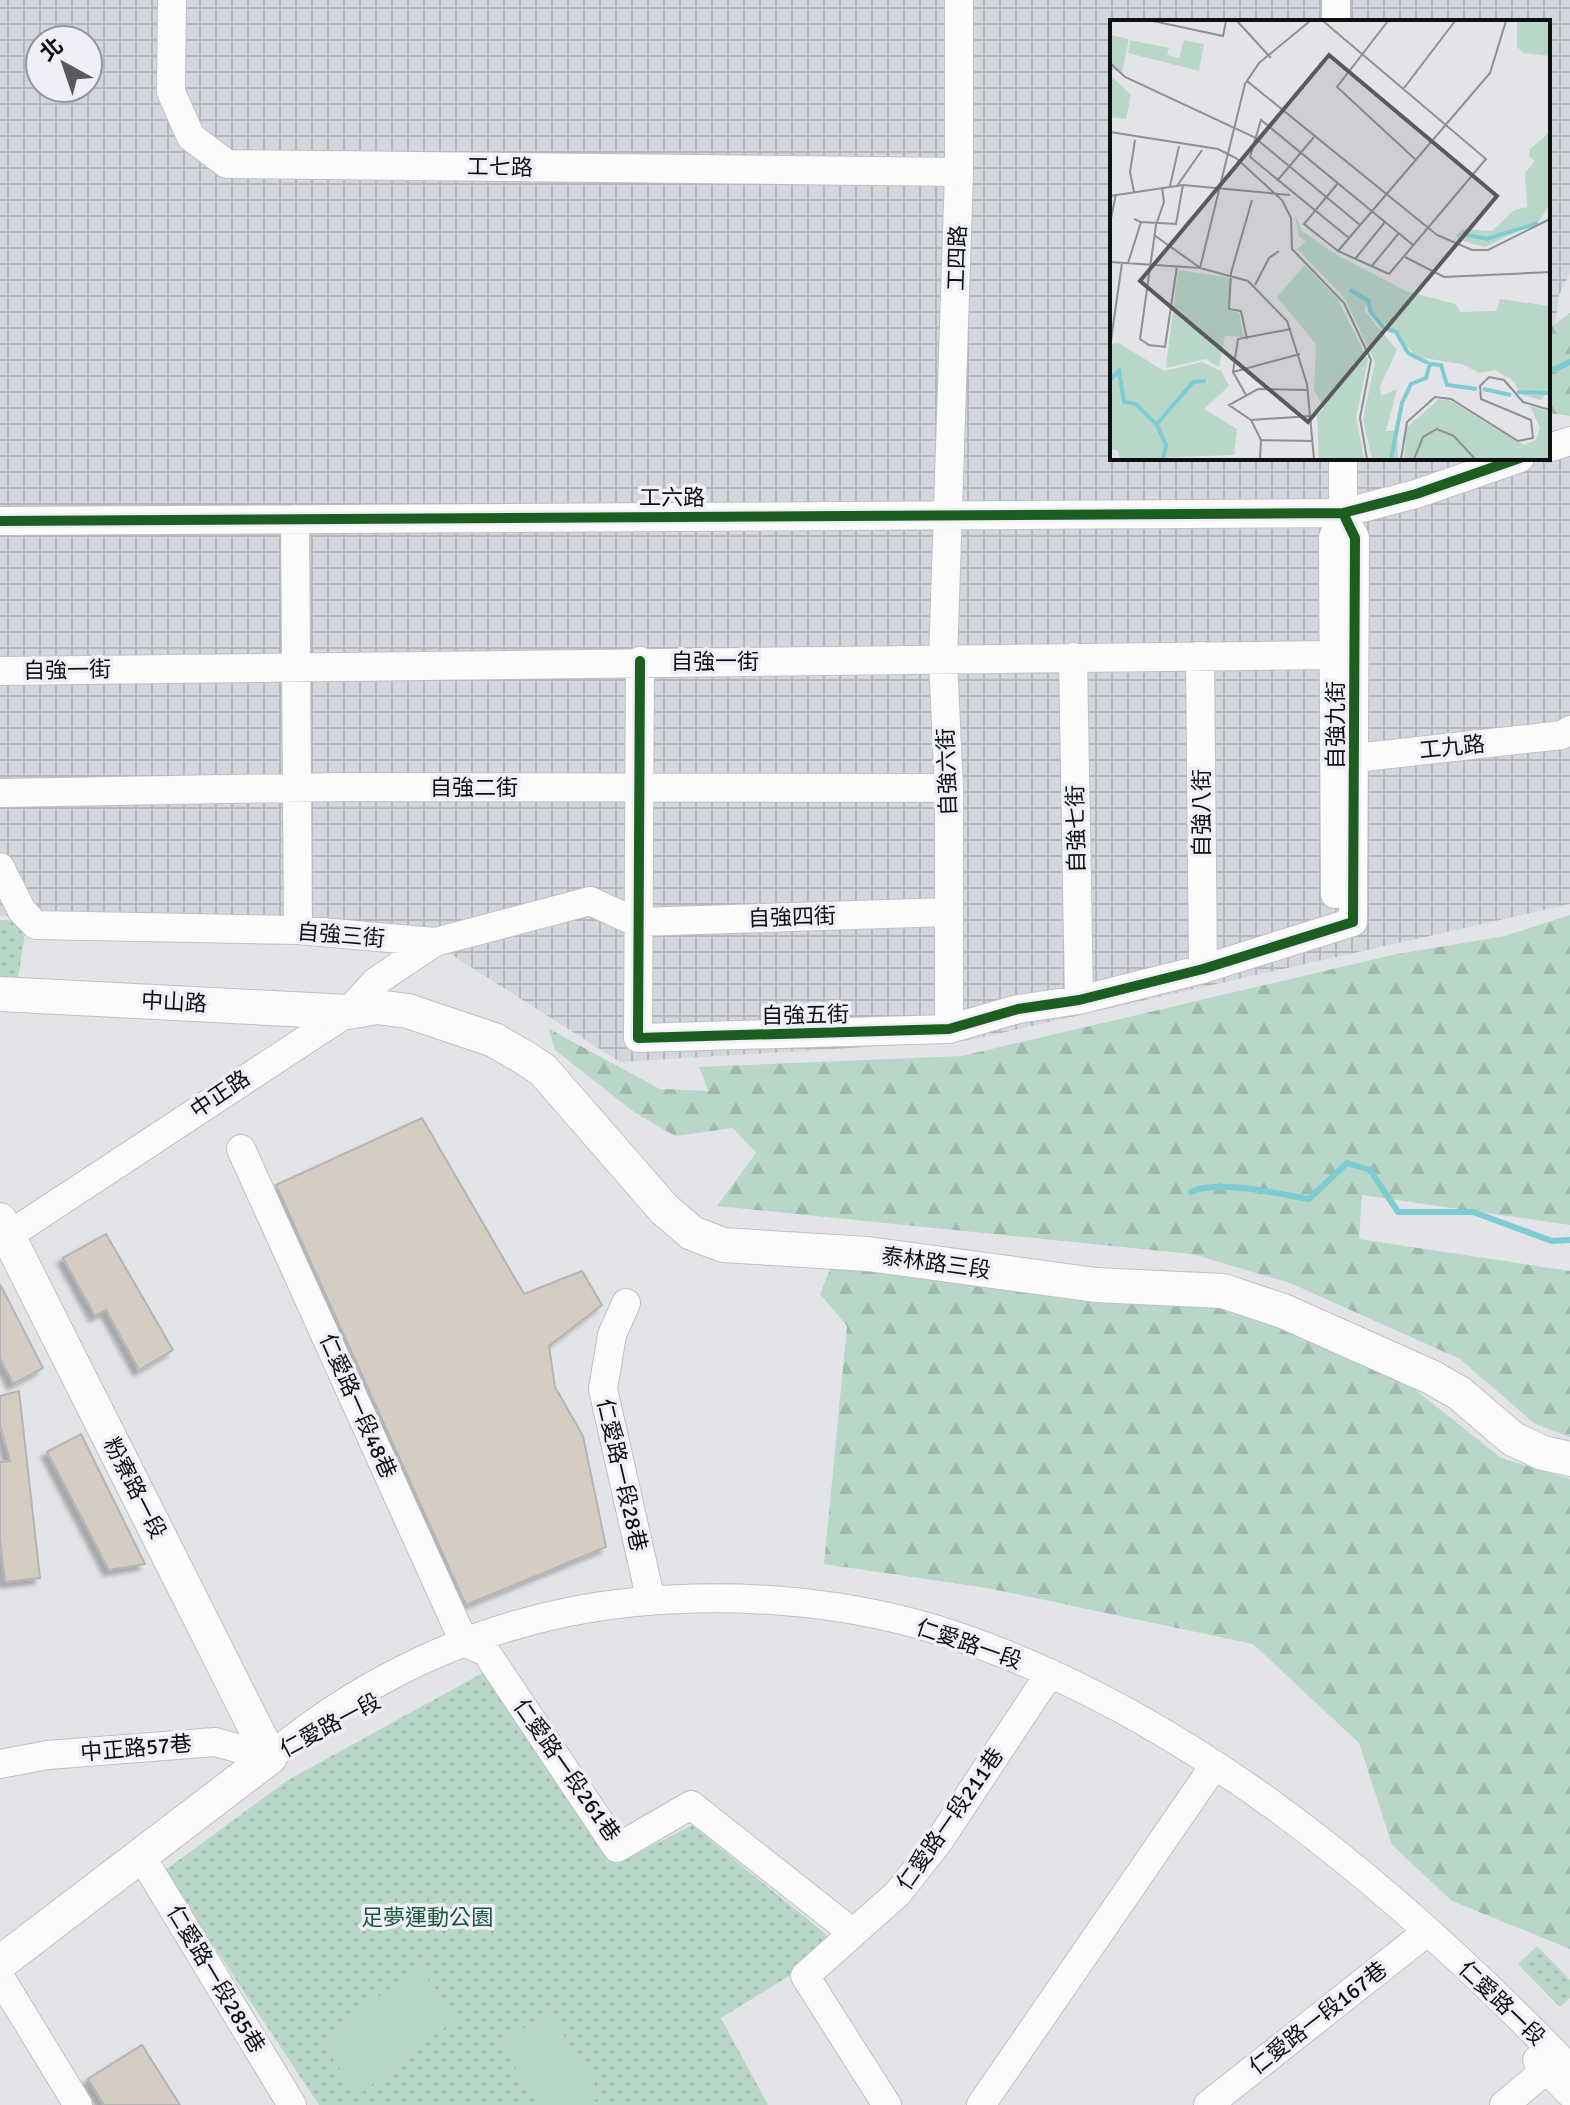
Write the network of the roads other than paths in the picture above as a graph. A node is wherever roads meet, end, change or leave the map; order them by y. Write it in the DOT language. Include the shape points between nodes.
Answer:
graph roads {
  1 [pos="172,0"];
  2 [pos="959,0"];
  3 [pos="959,172"];
  4 [pos="1570,441"];
  5 [pos="1550,447"];
  6 [pos="1343,460"];
  7 [pos="1514,460"];
  8 [pos="1343,513"];
  9 [pos="950,515"];
  10 [pos="295,519"];
  11 [pos="0,521"];
  12 [pos="1333,655"];
  13 [pos="1200,656"];
  14 [pos="1073,657"];
  15 [pos="640,661"];
  16 [pos="943,661"];
  17 [pos="296,665"];
  18 [pos="0,671"];
  19 [pos="1570,730"];
  20 [pos="1344,759"];
  21 [pos="297,788"];
  22 [pos="638,788"];
  23 [pos="949,788"];
  24 [pos="0,793"];
  25 [pos="0,867"];
  26 [pos="948,912"];
  27 [pos="636,922"];
  28 [pos="1336,927"];
  29 [pos="298,930"];
  30 [pos="435,942"];
  31 [pos="1203,969"];
  32 [pos="0,994"];
  33 [pos="1079,1000"];
  34 [pos="348,1012"];
  35 [pos="949,1029"];
  36 [pos="241,1149"];
  37 [pos="3,1232"];
  38 [pos="626,1303"];
  39 [pos="1570,1459"];
  40 [pos="651,1601"];
  41 [pos="475,1647"];
  42 [pos="1045,1680"];
  43 [pos="270,1757"];
  44 [pos="0,1764"];
  45 [pos="1210,1774"];
  46 [pos="140,1854"];
  47 [pos="853,1933"];
  48 [pos="1421,1937"];
  49 [pos="0,1963"];
  50 [pos="0,1977"];
  51 [pos="1559,2065"];
  52 [pos="1570,2093"];
  53 [pos="78,2105"];
  54 [pos="292,2105"];
  55 [pos="887,2105"];
  56 [pos="981,2105"];
  57 [pos="1208,2105"];
  58 [pos="1504,2105"];
  1 -- 3 [label="street, 工七路" via="171,92 191,137 227,164"];
  2 -- 3 [label="street, 工四路"];
  3 -- 9 [label="street, 工四路"];
  4 -- 5 [label="street"];
  6 -- 8 [label="street"];
  7 -- 8 [label="street, 工六路"];
  8 -- 9 [label="street, 工六路"];
  8 -- 12 [label="street, 自強九街" via="1333,538"];
  8 -- 20 [label="street, 自強九街" via="1355,538"];
  9 -- 10 [label="street, 工六路"];
  9 -- 16 [label="street, 自強六街"];
  10 -- 11 [label="street, 工六路"];
  10 -- 17 [label="street"];
  12 -- 13 [label="street, 自強一街"];
  12 -- 20 [label="street, 自強九街"];
  13 -- 14 [label="street, 自強一街"];
  13 -- 31 [label="street, 自強八街"];
  14 -- 16 [label="street, 自強一街"];
  14 -- 33 [label="street, 自強七街"];
  15 -- 16 [label="street, 自強一街"];
  15 -- 17 [label="street, 自強一街"];
  15 -- 22 [label="street, 自強五街"];
  16 -- 23 [label="street, 自強六街"];
  17 -- 18 [label="street, 自強一街"];
  17 -- 21 [label="street"];
  19 -- 20 [label="street, 工九路"];
  20 -- 28 [label="street, 自強九街"];
  21 -- 22 [label="street, 自強二街"];
  21 -- 24 [label="street, 自強二街"];
  21 -- 29 [label="street"];
  22 -- 23 [label="street, 自強二街"];
  22 -- 27 [label="street, 自強五街"];
  23 -- 26 [label="street, 自強六街"];
  25 -- 29 [label="street, 自強三街" via="22,911 36,925"];
  26 -- 27 [label="street, 自強四街"];
  26 -- 35 [label="street, 自強六街"];
  27 -- 30 [label="street, 自強三街" via="590,901"];
  27 -- 35 [label="street, 自強五街" via="638,1038"];
  28 -- 31 [label="street, 自強五街"];
  29 -- 30 [label="street, 自強三街"];
  30 -- 34 [label="street, 中正路" via="375,982"];
  31 -- 33 [label="street, 自強五街"];
  32 -- 34 [label="main road, 中山路"];
  33 -- 35 [label="street, 自強五街" via="1018,1009"];
  34 -- 37 [label="street, 中正路"];
  34 -- 39 [label="main road, 泰林路三段" via="377,1007 408,1011 494,1040 525,1058 543,1070 664,1209 692,1233 723,1245 868,1254 1096,1285 1223,1291 1283,1311 1431,1377 1459,1393 1513,1439"];
  36 -- 41 [label="street, 仁愛路一段48巷"];
  37 -- 43 [label="main road, 粉寮路一段"];
  38 -- 40 [label="street, 仁愛路一段28巷" via="612,1335 603,1389"];
  40 -- 41 [label="street, 仁愛路一段" via="525,1620"];
  40 -- 42 [label="street, 仁愛路一段" via="783,1602 861,1612 953,1636"];
  41 -- 42 [label="street, 仁愛路一段" via="623,1621 772,1618 899,1637"];
  41 -- 43 [label="street, 仁愛路一段" via="376,1681 317,1717"];
  41 -- 47 [label="street, 仁愛路一段261巷" via="617,1848 691,1805"];
  42 -- 45 [label="street, 仁愛路一段"];
  42 -- 47 [label="street, 仁愛路一段211巷" via="939,1841 898,1893"];
  43 -- 44 [label="street, 中正路57巷" via="215,1742 48,1755"];
  43 -- 46 [label="main road, 仁愛路一段"];
  45 -- 48 [label="street, 仁愛路一段" via="1305,1830"];
  45 -- 56 [label="street"];
  46 -- 49 [label="main road, 仁愛路一段"];
  46 -- 54 [label="street, 仁愛路一段285巷"];
  47 -- 55 [label="street, 仁愛路一段211巷" via="805,1976"];
  48 -- 51 [label="street, 仁愛路一段"];
  48 -- 57 [label="street, 仁愛路一段167巷"];
  50 -- 53 [label="street"];
  51 -- 52 [label="street, 仁愛路一段"];
  51 -- 58 [label="street"];
}
